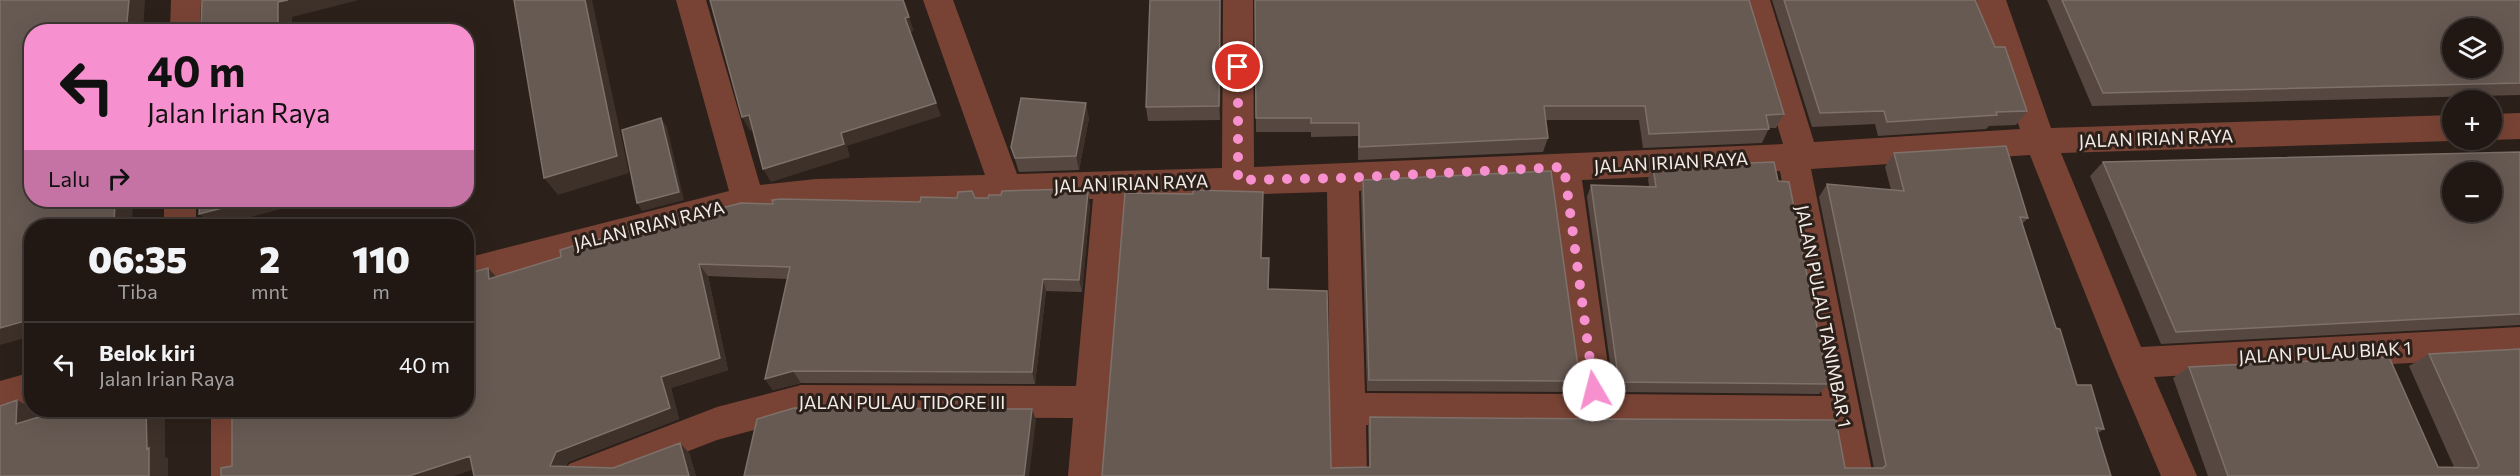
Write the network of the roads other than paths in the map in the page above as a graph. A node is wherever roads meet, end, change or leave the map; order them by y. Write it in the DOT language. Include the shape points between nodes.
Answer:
graph roads {
  1 [pos="186,0"];
  2 [pos="691,0"];
  3 [pos="938,0"];
  4 [pos="1238,0"];
  5 [pos="1755,0"];
  6 [pos="1991,0"];
  7 [pos="185,24"];
  8 [pos="2520,126"];
  9 [pos="2502,127"];
  10 [pos="2442,128"];
  11 [pos="2040,141"];
  12 [pos="1797,156"];
  13 [pos="1564,167"];
  14 [pos="1343,178"];
  15 [pos="1238,180"];
  16 [pos="1110,183"];
  17 [pos="1006,187"];
  18 [pos="748,200"];
  19 [pos="474,271"];
  20 [pos="2520,342"];
  21 [pos="2382,349"];
  22 [pos="2130,363"];
  23 [pos="2396,381"];
  24 [pos="24,390"];
  25 [pos="0,396"];
  26 [pos="1092,402"];
  27 [pos="1349,410"];
  28 [pos="1597,412"];
  29 [pos="1844,412"];
  30 [pos="229,417"];
  31 [pos="229,476"];
  32 [pos="582,476"];
  33 [pos="1086,476"];
  34 [pos="1349,476"];
  35 [pos="1855,476"];
  36 [pos="2180,476"];
  1 -- 7 [label="street"];
  2 -- 18 [label="street"];
  3 -- 17 [label="street"];
  4 -- 15 [label="street"];
  5 -- 12 [label="street, JALAN PULAU TANIMBAR 1"];
  6 -- 11 [label="street"];
  8 -- 9 [label="street"];
  10 -- 11 [label="street, JALAN IRIAN RAYA"];
  11 -- 12 [label="street, JALAN IRIAN RAYA"];
  11 -- 22 [label="street"];
  12 -- 13 [label="street, JALAN IRIAN RAYA"];
  12 -- 29 [label="street, JALAN PULAU TANIMBAR 1"];
  13 -- 14 [label="street, JALAN IRIAN RAYA"];
  13 -- 28 [label="street"];
  14 -- 15 [label="street, JALAN IRIAN RAYA"];
  14 -- 27 [label="street"];
  15 -- 16 [label="street, JALAN IRIAN RAYA"];
  16 -- 17 [label="street, JALAN IRIAN RAYA"];
  16 -- 26 [label="street"];
  17 -- 18 [label="street, JALAN IRIAN RAYA" via="816,193"];
  18 -- 19 [label="street, JALAN IRIAN RAYA"];
  20 -- 21 [label="street, JALAN PULAU BIAK 1"];
  21 -- 22 [label="street, JALAN PULAU BIAK 1"];
  21 -- 23 [label="street"];
  22 -- 36 [label="street"];
  24 -- 25 [label="street"];
  26 -- 32 [label="street, JALAN PULAU TIDORE III" via="801,400 729,417"];
  26 -- 33 [label="street"];
  27 -- 28 [label="street"];
  27 -- 34 [label="street"];
  28 -- 29 [label="street"];
  29 -- 35 [label="street, JALAN PULAU TANIMBAR 1"];
  30 -- 31 [label="street"];
}
